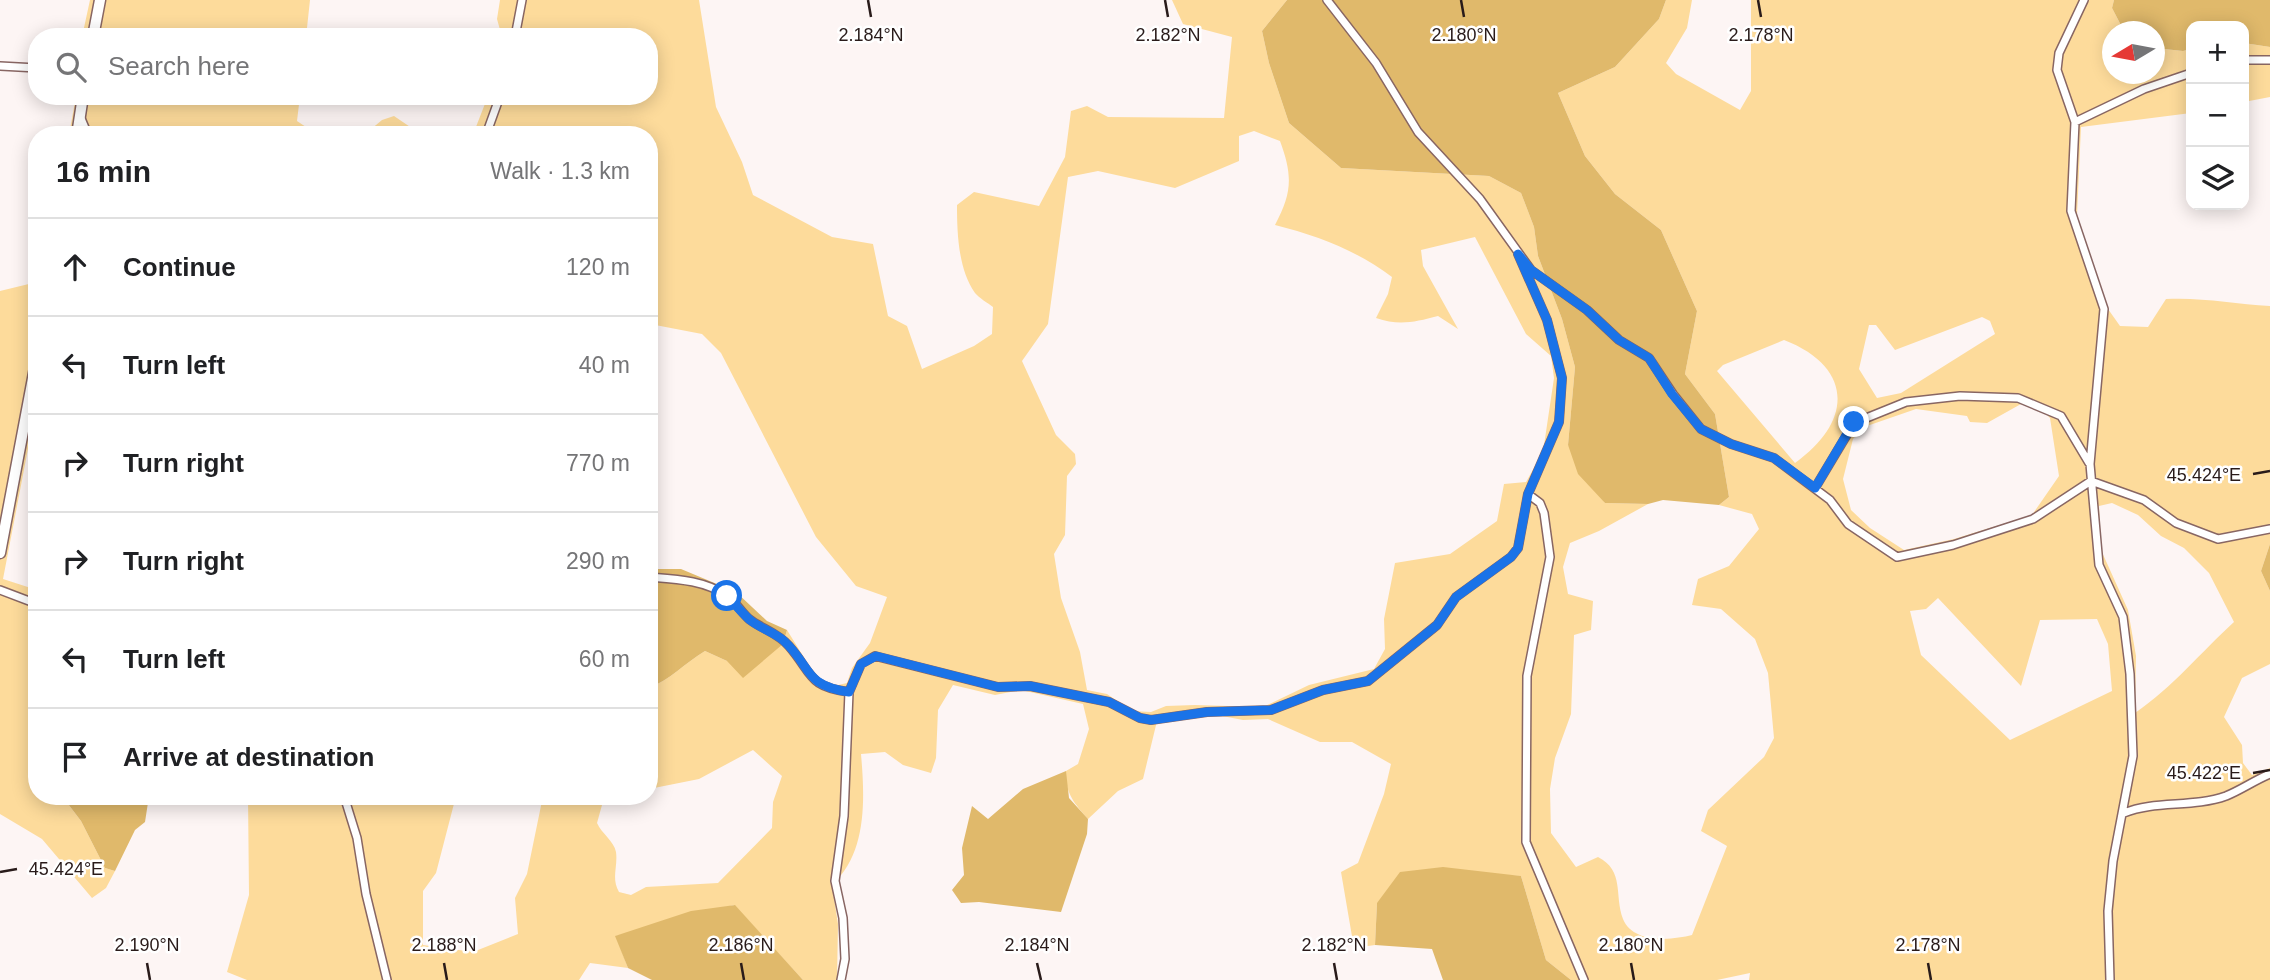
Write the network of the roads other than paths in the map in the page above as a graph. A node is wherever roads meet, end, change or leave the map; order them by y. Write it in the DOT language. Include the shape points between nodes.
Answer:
graph roads {
  1 [pos="100,0"];
  2 [pos="522,0"];
  3 [pos="1327,0"];
  4 [pos="2084,0"];
  5 [pos="95,28"];
  6 [pos="517,28"];
  7 [pos="2270,60"];
  8 [pos="2249,61"];
  9 [pos="0,66"];
  10 [pos="28,68"];
  11 [pos="2186,74"];
  12 [pos="82,105"];
  13 [pos="497,105"];
  14 [pos="80,115"];
  15 [pos="2076,122"];
  16 [pos="78,126"];
  17 [pos="84,126"];
  18 [pos="489,126"];
  19 [pos="1518,254"];
  20 [pos="28,405"];
  21 [pos="2090,464"];
  22 [pos="2091,481"];
  23 [pos="1815,488"];
  24 [pos="1528,494"];
  25 [pos="2270,529"];
  26 [pos="0,553"];
  27 [pos="658,578"];
  28 [pos="0,590"];
  29 [pos="28,601"];
  30 [pos="849,692"];
  31 [pos="2270,774"];
  32 [pos="347,805"];
  33 [pos="2124,813"];
  34 [pos="387,980"];
  35 [pos="841,980"];
  36 [pos="1584,980"];
  37 [pos="2110,980"];
  1 -- 5 [label="street"];
  2 -- 6 [label="street"];
  3 -- 19 [label="street" via="1376,63 1418,132 1480,199"];
  4 -- 15 [label="street" via="2059,54 2057,70"];
  7 -- 8 [label="street"];
  9 -- 10 [label="street"];
  11 -- 15 [label="street"];
  12 -- 14 [label="street"];
  13 -- 18 [label="street"];
  14 -- 16 [label="street"];
  14 -- 17 [label="street"];
  15 -- 21 [label="street" via="2071,211 2104,309"];
  19 -- 23 [label="street" via="1531,270 1619,340 1649,358 1701,429 1774,458"];
  19 -- 24 [label="street" via="1547,320 1562,378 1559,422"];
  20 -- 26 [label="street"];
  21 -- 22 [label="street"];
  21 -- 23 [label="street" via="2061,416 2018,398 1959,396 1906,402 1854,422"];
  22 -- 23 [label="street" via="2033,519 1953,545 1897,556 1848,524 1830,499"];
  22 -- 25 [label="street" via="2132,495 2176,523 2218,538"];
  22 -- 33 [label="street" via="2099,565 2123,617 2130,674 2133,756"];
  24 -- 30 [label="street" via="1518,548 1456,597 1437,625 1368,681 1323,690 1271,710 1151,720 1109,702 1030,686 998,687 876,656 861,664"];
  24 -- 36 [label="street" via="1540,502 1544,513 1550,557 1527,676 1527,842"];
  27 -- 30 [label="street" via="684,580 727,596 751,621 789,646 810,677 828,689"];
  28 -- 29 [label="street"];
  30 -- 35 [label="street" via="844,816 835,881 844,918"];
  31 -- 33 [label="street" via="2226,796 2140,806"];
  32 -- 34 [label="street"];
  33 -- 37 [label="street" via="2108,911"];
}
